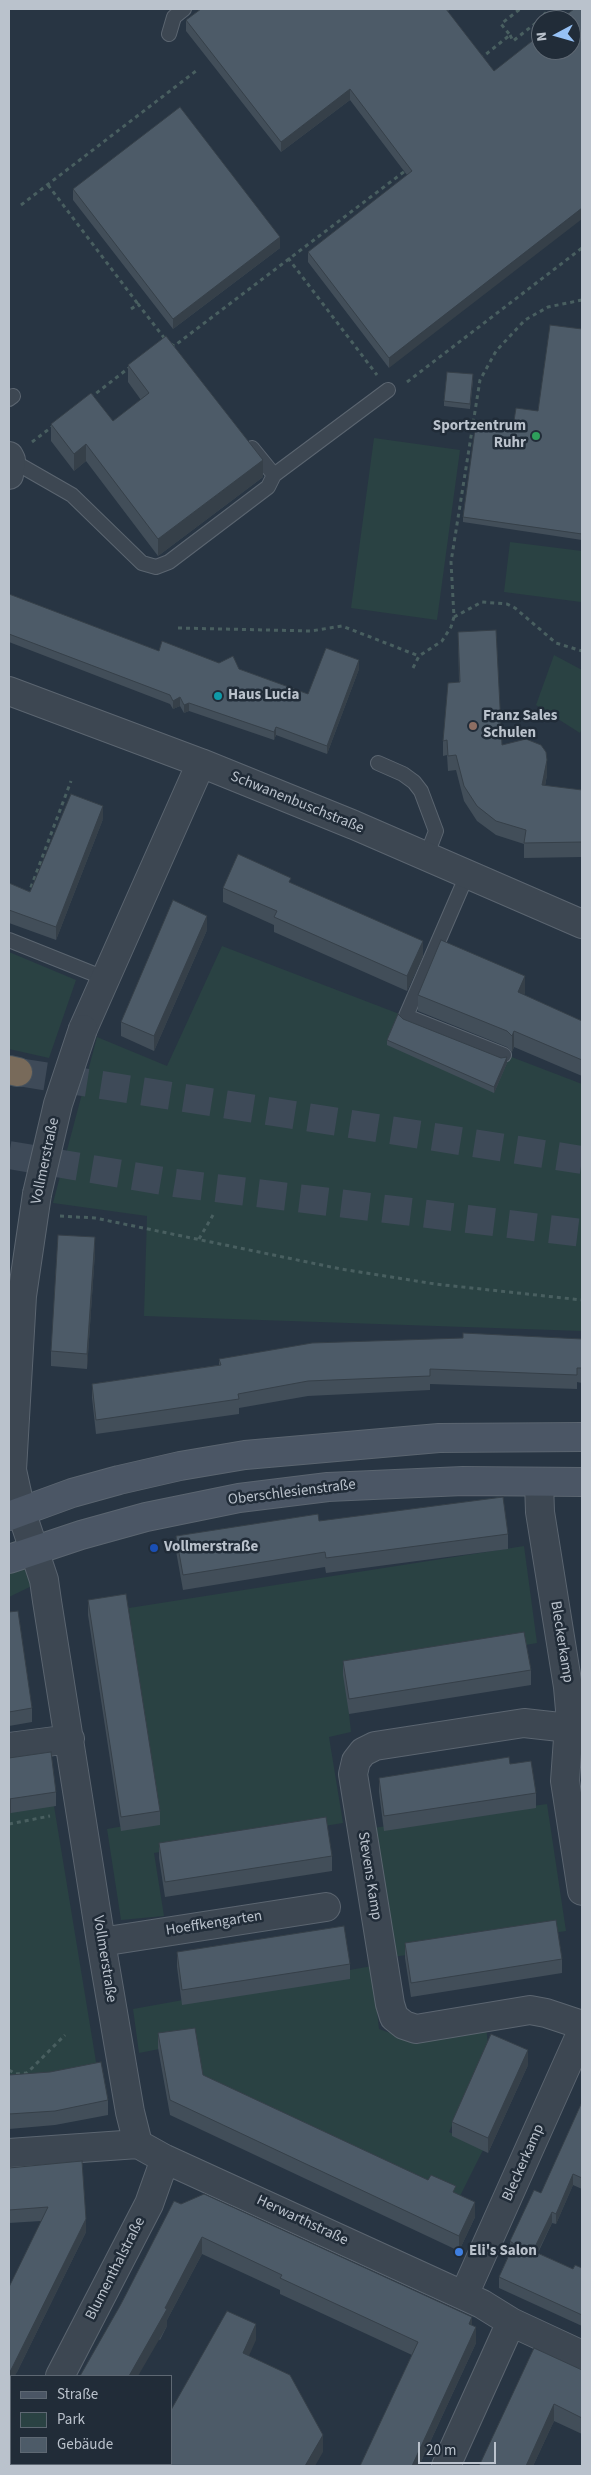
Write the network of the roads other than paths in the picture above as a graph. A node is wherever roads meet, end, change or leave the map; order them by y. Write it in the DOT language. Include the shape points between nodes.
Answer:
graph roads {
  1 [pos="184,9"];
  2 [pos="169,34"];
  3 [pos="388,390"];
  4 [pos="244,438"];
  5 [pos="9,464"];
  6 [pos="274,475"];
  7 [pos="9,691"];
  8 [pos="201,763"];
  9 [pos="378,764"];
  10 [pos="426,857"];
  11 [pos="467,875"];
  12 [pos="582,924"];
  13 [pos="9,940"];
  14 [pos="104,978"];
  15 [pos="504,1055"];
  16 [pos="15,1296"];
  17 [pos="582,1437"];
  18 [pos="539,1482"];
  19 [pos="582,1482"];
  20 [pos="15,1514"];
  21 [pos="21,1554"];
  22 [pos="570,1728"];
  23 [pos="70,1739"];
  24 [pos="9,1747"];
  25 [pos="582,1891"];
  26 [pos="326,1907"];
  27 [pos="101,1942"];
  28 [pos="582,2025"];
  29 [pos="582,2031"];
  30 [pos="138,2144"];
  31 [pos="9,2153"];
  32 [pos="165,2159"];
  33 [pos="464,2295"];
  34 [pos="511,2322"];
  35 [pos="582,2355"];
  36 [pos="61,2375"];
  37 [pos="446,2466"];
  1 -- 2 [label="lane" via="174,17"];
  3 -- 6 [label="lane"];
  4 -- 6 [label="lane"];
  5 -- 6 [label="lane" via="72,495 142,563 156,567 169,562 268,487"];
  7 -- 8 [label="street, Schwanenbuschstraße"];
  8 -- 10 [label="street, Schwanenbuschstraße"];
  8 -- 14 [label="street, Vollmerstraße"];
  9 -- 10 [label="lane" via="403,774 421,791 436,831"];
  10 -- 11 [label="street, Schwanenbuschstraße"];
  11 -- 12 [label="street, Schwanenbuschstraße"];
  11 -- 15 [label="lane" via="406,1016"];
  13 -- 14 [label="lane"];
  14 -- 16 [label="street, Vollmerstraße, bridge" via="58,1104"];
  16 -- 20 [label="street, Vollmerstraße" via="12,1458"];
  17 -- 20 [label="main road" via="439,1438 245,1455 119,1480"];
  18 -- 19 [label="main road, Oberschlesienstraße"];
  18 -- 21 [label="main road, Oberschlesienstraße" via="328,1486 146,1517"];
  18 -- 22 [label="street, Bleckerkamp" via="540,1512 568,1686"];
  20 -- 21 [label="street, Vollmerstraße"];
  21 -- 23 [label="street, Vollmerstraße" via="44,1580"];
  22 -- 25 [label="street, Bleckerkamp" via="565,1781"];
  22 -- 28 [label="street, Stevens Kamp" via="524,1723 375,1746 356,1761 353,1774 394,2017 416,2029 530,2010"];
  23 -- 24 [label="street"];
  23 -- 27 [label="street, Vollmerstraße"];
  26 -- 27 [label="street, Hoeffkengarten"];
  27 -- 30 [label="street, Vollmerstraße"];
  29 -- 33 [label="street, Bleckerkamp"];
  30 -- 31 [label="street"];
  30 -- 32 [label="street, Herwarthstraße"];
  32 -- 33 [label="street, Herwarthstraße"];
  32 -- 36 [label="street, Blumenthalstraße" via="145,2212"];
  33 -- 34 [label="street, Herwarthstraße"];
  34 -- 35 [label="street, Herwarthstraße"];
  34 -- 37 [label="street"];
}
